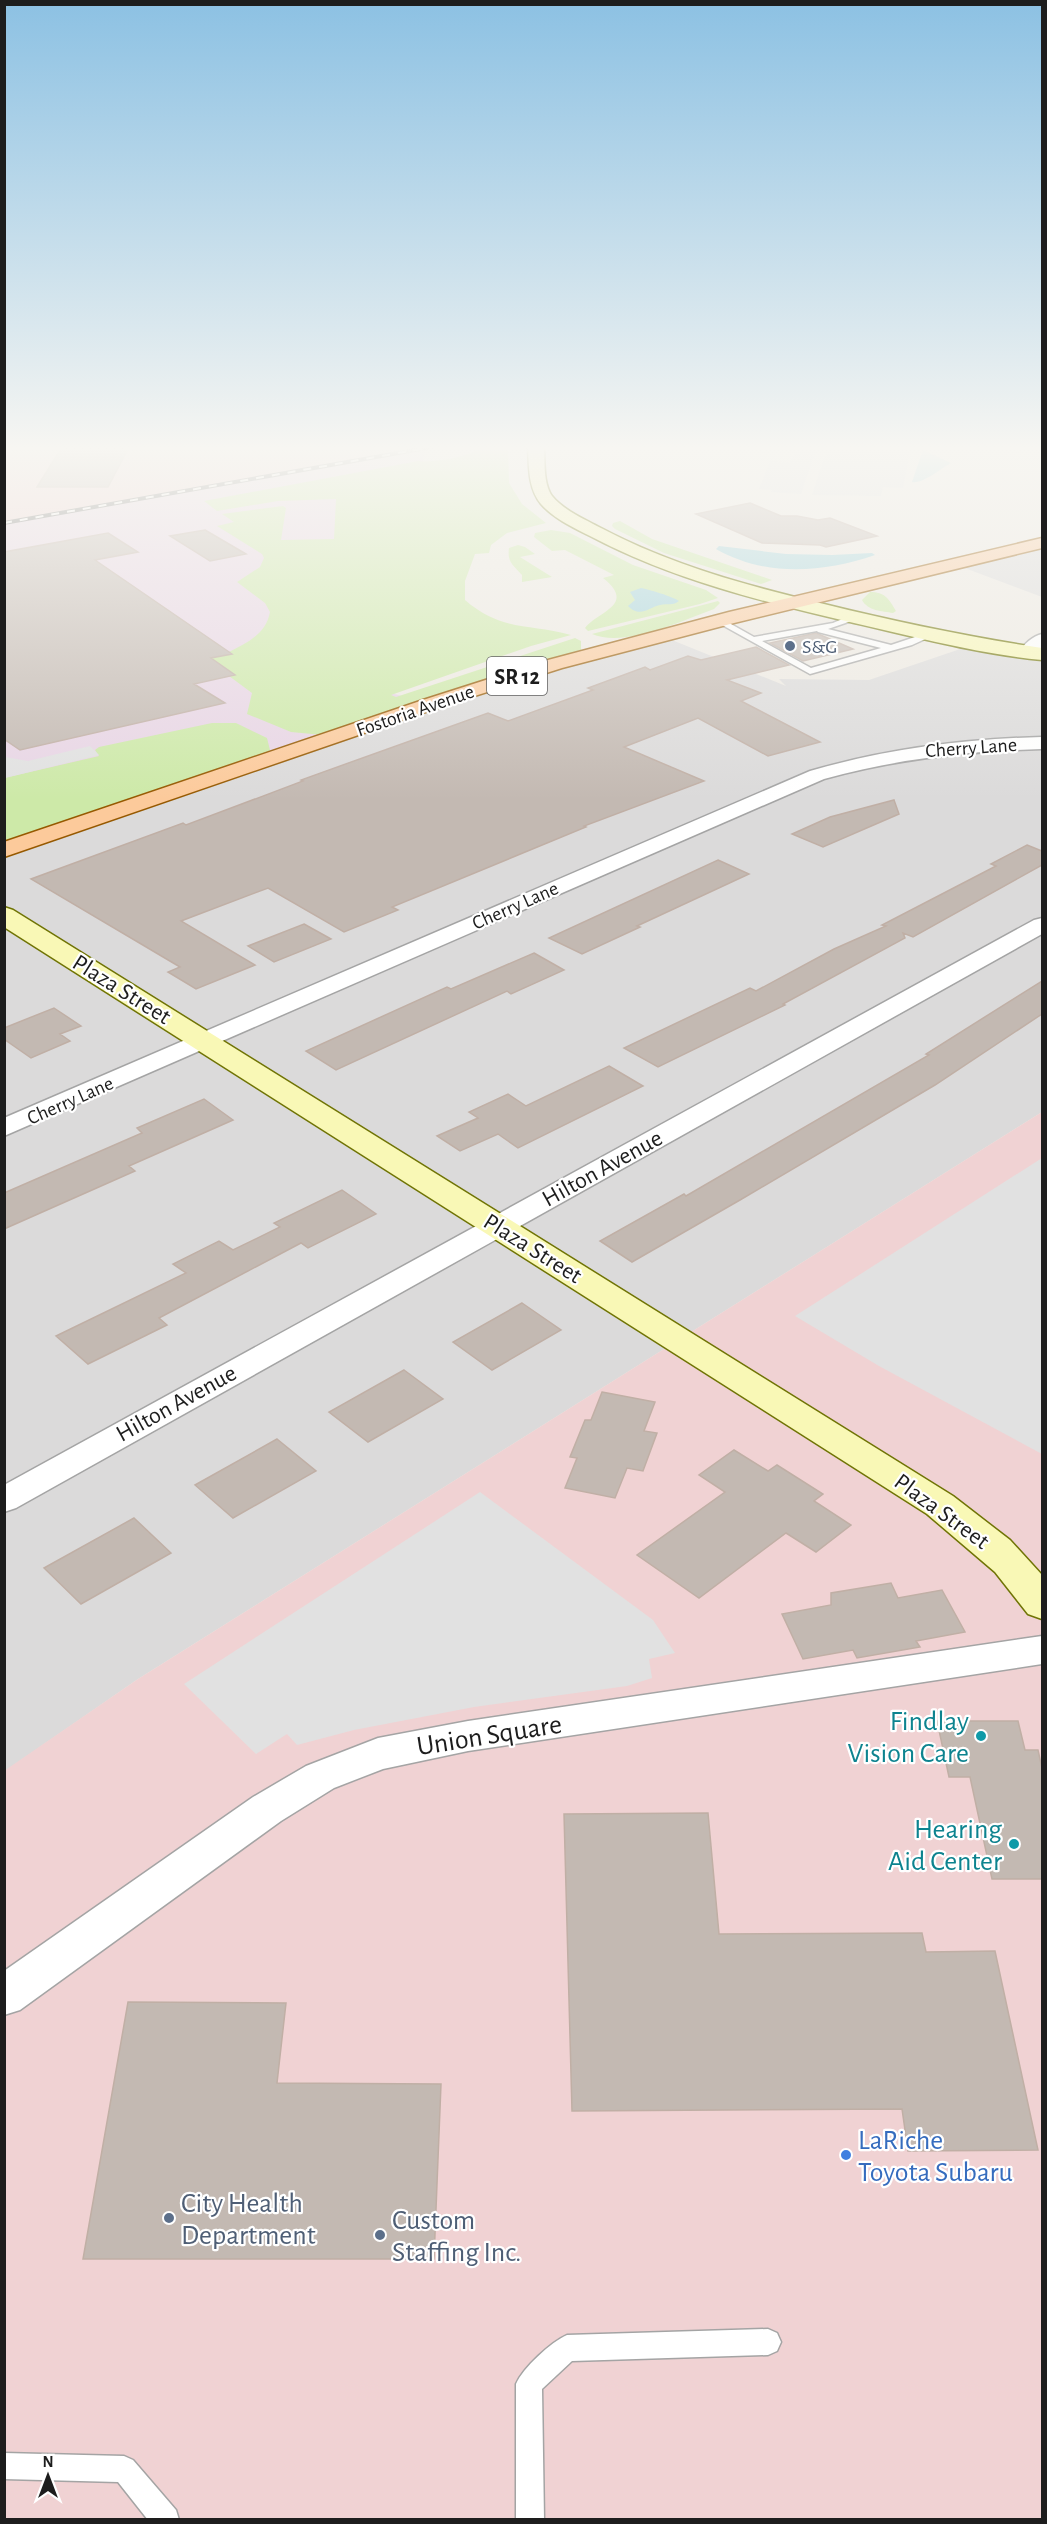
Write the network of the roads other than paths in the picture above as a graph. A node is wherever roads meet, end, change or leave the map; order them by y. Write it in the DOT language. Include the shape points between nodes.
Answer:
graph roads {
  1 [pos="666,565"];
  2 [pos="950,565"];
  3 [pos="793,602"];
  4 [pos="854,617"];
  5 [pos="719,621"];
  6 [pos="816,628"];
  7 [pos="930,635"];
  8 [pos="1042,639"];
  9 [pos="753,640"];
  10 [pos="891,648"];
  11 [pos="1035,653"];
  12 [pos="1042,743"];
  13 [pos="4,850"];
  14 [pos="4,915"];
  15 [pos="1042,925"];
  16 [pos="204,1041"];
  17 [pos="4,1128"];
  18 [pos="498,1226"];
  19 [pos="4,1500"];
  20 [pos="1042,1604"];
  21 [pos="1042,1650"];
  22 [pos="4,1996"];
  23 [pos="768,2342"];
  24 [pos="4,2466"];
  25 [pos="166,2520"];
  26 [pos="530,2520"];
  1 -- 3 [label="street"];
  2 -- 3 [label="main road, Fostoria Avenue / SR 12"];
  3 -- 4 [label="street"];
  3 -- 5 [label="main road, Fostoria Avenue / SR 12"];
  4 -- 6 [label="lane"];
  4 -- 7 [label="street"];
  5 -- 9 [label="lane"];
  5 -- 13 [label="main road, Fostoria Avenue / SR 12" via="511,678"];
  6 -- 9 [label="lane"];
  6 -- 10 [label="lane"];
  7 -- 10 [label="lane"];
  7 -- 11 [label="street"];
  8 -- 11 [label="street"];
  9 -- 10 [label="lane" via="810,671"];
  12 -- 16 [label="street, Cherry Lane" via="917,751 817,775"];
  14 -- 16 [label="street, Plaza Street"];
  15 -- 18 [label="street, Hilton Avenue"];
  16 -- 17 [label="street, Cherry Lane"];
  16 -- 18 [label="street, Plaza Street"];
  18 -- 19 [label="street, Hilton Avenue"];
  18 -- 20 [label="street, Plaza Street" via="940,1505 1015,1567"];
  21 -- 22 [label="street, Union Square" via="468,1736 378,1754 320,1777 267,1809"];
  23 -- 26 [label="lane" via="567,2348 530,2384"];
  24 -- 25 [label="lane" via="124,2469"];
}
